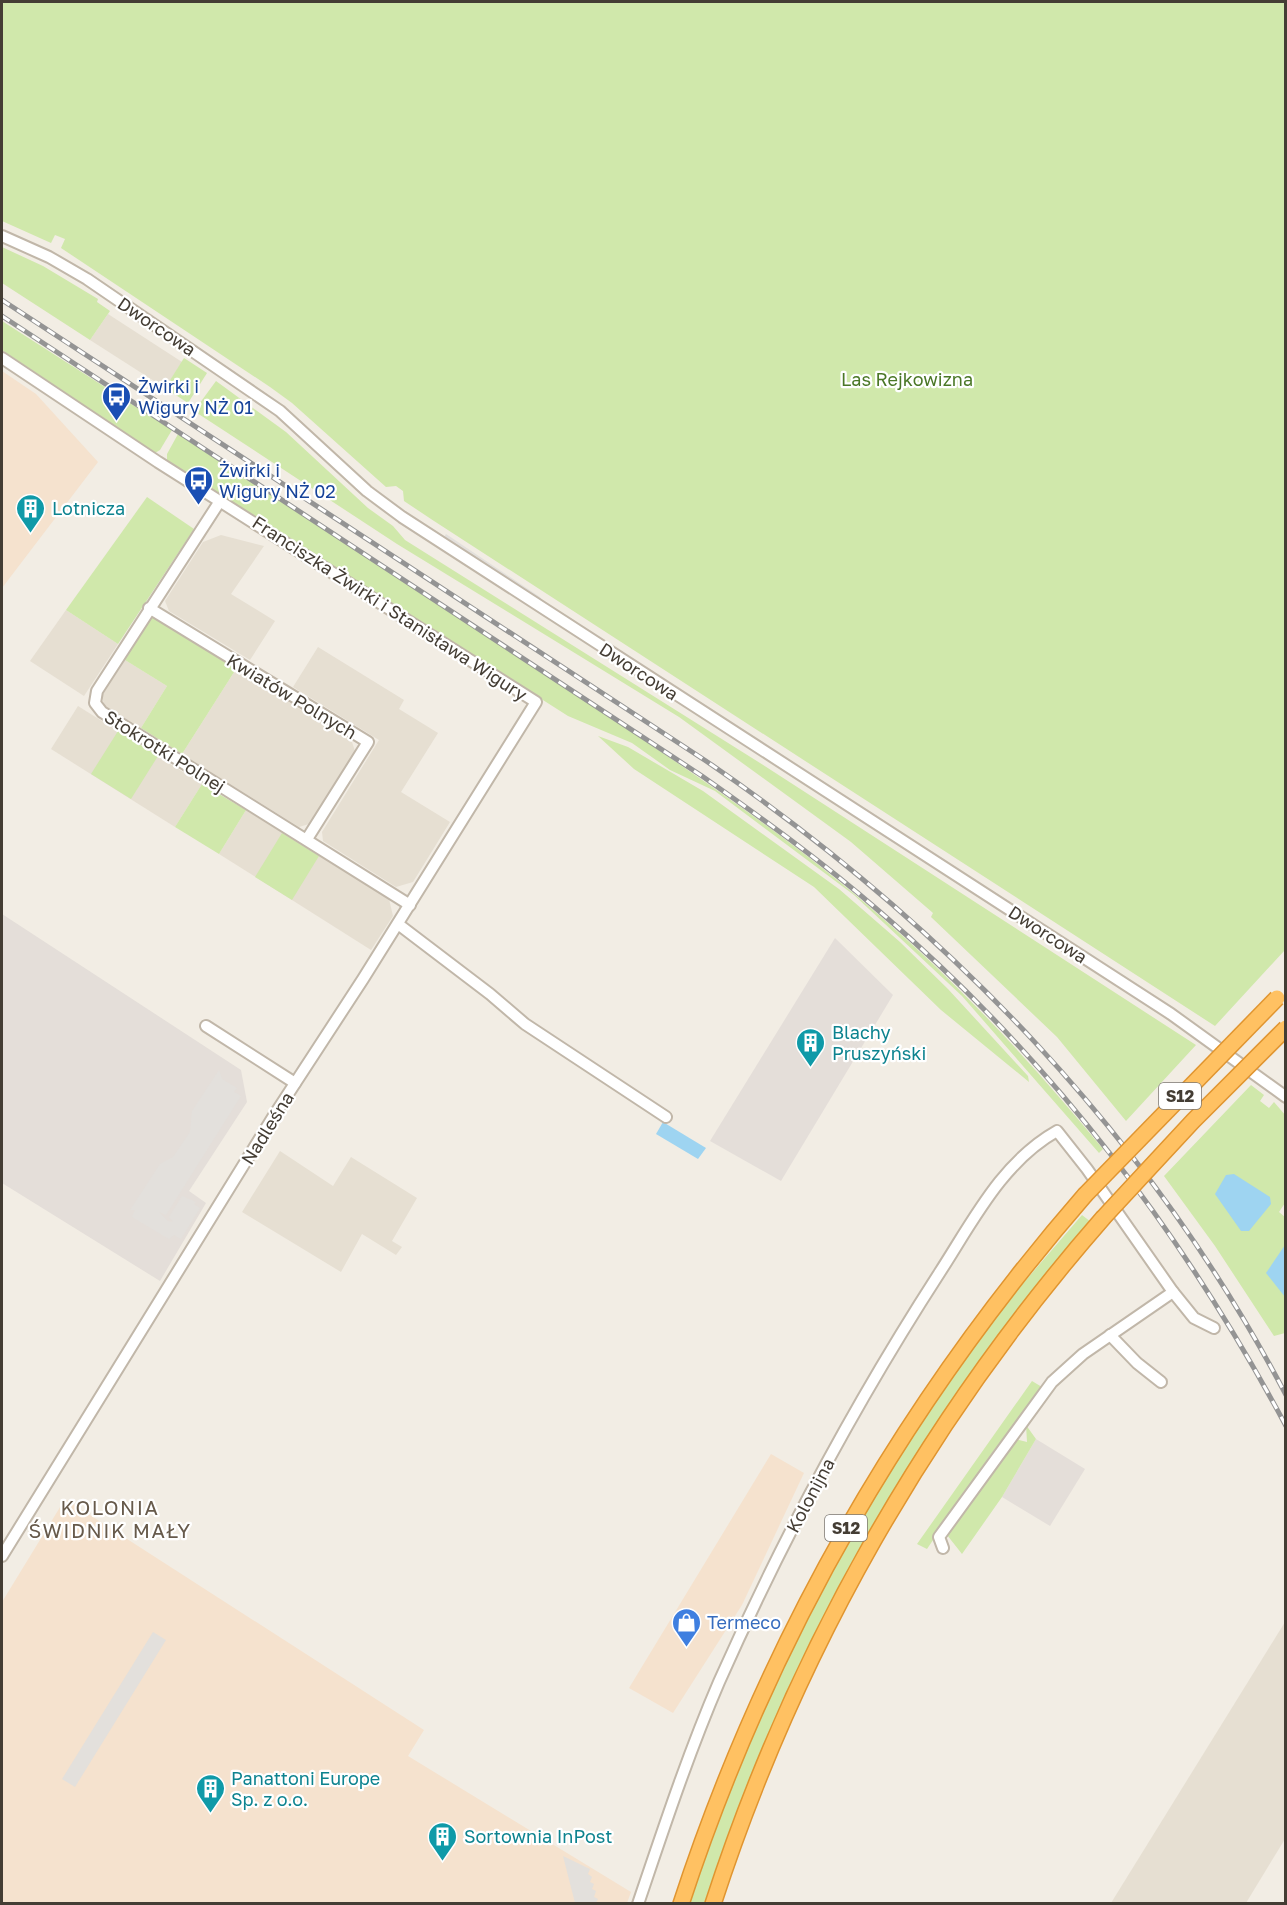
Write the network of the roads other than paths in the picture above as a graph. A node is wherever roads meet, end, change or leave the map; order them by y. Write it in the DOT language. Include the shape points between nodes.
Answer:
graph roads {
  1 [pos="2,236"];
  2 [pos="2,358"];
  3 [pos="220,501"];
  4 [pos="149,608"];
  5 [pos="536,702"];
  6 [pos="308,839"];
  7 [pos="410,904"];
  8 [pos="398,924"];
  9 [pos="1281,993"];
  10 [pos="206,1026"];
  11 [pos="1286,1028"];
  12 [pos="295,1083"];
  13 [pos="1286,1097"];
  14 [pos="666,1117"];
  15 [pos="1173,1292"];
  16 [pos="1214,1328"];
  17 [pos="1110,1335"];
  18 [pos="1161,1382"];
  19 [pos="943,1548"];
  20 [pos="2,1556"];
  21 [pos="638,1904"];
  22 [pos="681,1904"];
  23 [pos="712,1904"];
  1 -- 13 [label="street, Dworcowa" via="49,257 123,303 280,411 367,491 402,517 1171,1014"];
  2 -- 3 [label="street, Franciszka Żwirki i Stanisława Wigury"];
  3 -- 4 [label="street, Stokrotki Polnej"];
  3 -- 5 [label="street, Franciszka Żwirki i Stanisława Wigury"];
  4 -- 6 [label="street, Stokrotki Polnej" via="97,691 97,708"];
  4 -- 6 [label="street, Kwiatów Polnych" via="368,742"];
  5 -- 7 [label="street, Nadleśna"];
  6 -- 7 [label="street, Stokrotki Polnej"];
  7 -- 8 [label="street, Nadleśna"];
  8 -- 12 [label="street, Nadleśna"];
  8 -- 14 [label="street" via="525,1024"];
  9 -- 22 [label="highway, S12, bridge" via="1085,1195 1026,1264 902,1437 839,1540 787,1641 748,1725"];
  10 -- 12 [label="street"];
  11 -- 23 [label="highway, S12, bridge" via="1193,1121 1045,1287 980,1372 917,1467 865,1554 783,1720"];
  12 -- 20 [label="street, Nadleśna"];
  15 -- 16 [label="street" via="1194,1318"];
  15 -- 17 [label="street"];
  15 -- 21 [label="street, Kolonijna" via="1057,1131 1023,1155 996,1186 916,1310 809,1494 719,1683"];
  17 -- 18 [label="street"];
  17 -- 19 [label="street" via="1067,1367 1035,1403 939,1537"];
}
